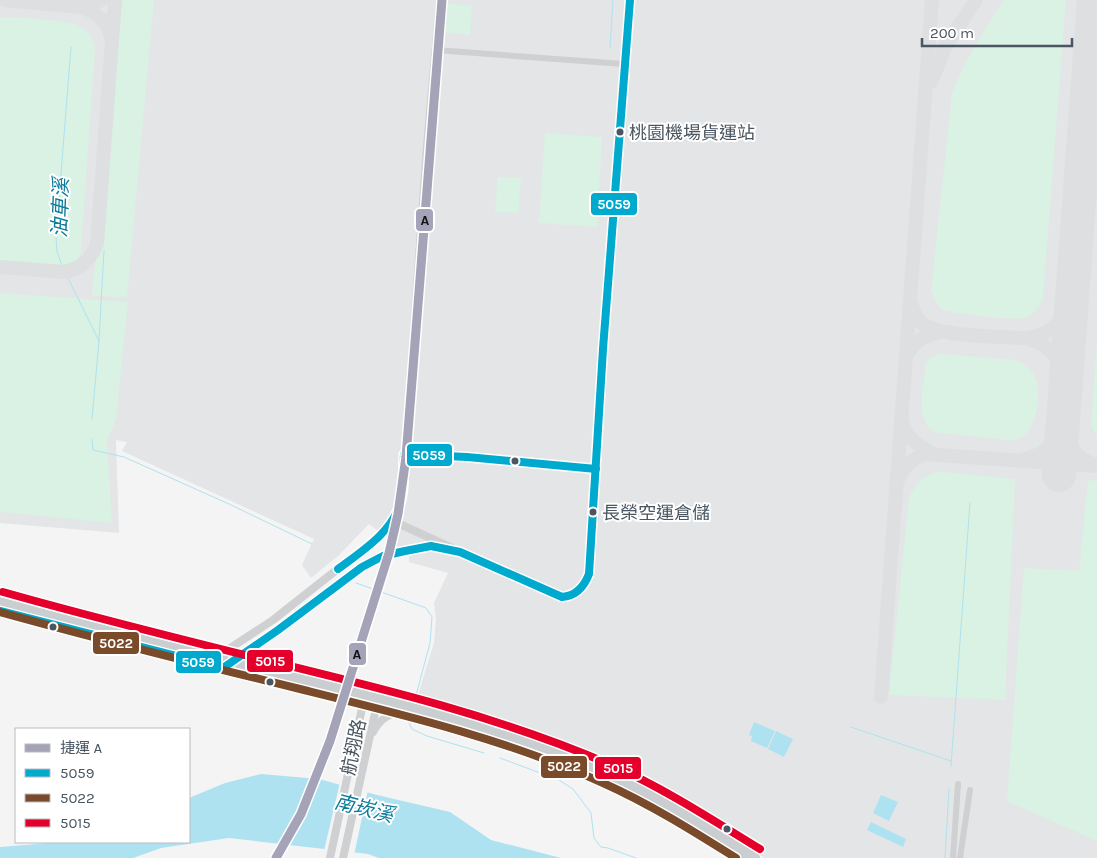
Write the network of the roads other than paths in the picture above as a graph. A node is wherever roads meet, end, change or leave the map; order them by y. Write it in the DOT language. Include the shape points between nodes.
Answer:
graph roads {
  1 [pos="439,0"];
  2 [pos="630,0"];
  3 [pos="435,50"];
  4 [pos="624,64"];
  5 [pos="404,454"];
  6 [pos="596,469"];
  7 [pos="393,521"];
  8 [pos="460,552"];
  9 [pos="0,602"];
  10 [pos="0,611"];
  11 [pos="215,658"];
  12 [pos="232,662"];
  13 [pos="206,664"];
  14 [pos="223,668"];
  15 [pos="364,699"];
  16 [pos="378,702"];
  17 [pos="398,712"];
  18 [pos="370,738"];
  19 [pos="958,784"];
  20 [pos="970,790"];
  21 [pos="330,858"];
  22 [pos="344,858"];
  23 [pos="741,858"];
  24 [pos="755,858"];
  25 [pos="952,858"];
  26 [pos="960,858"];
  1 -- 3 [label="street"];
  2 -- 4 [label="street"];
  3 -- 4 [label="street"];
  3 -- 5 [label="street"];
  4 -- 6 [label="street"];
  5 -- 6 [label="street"];
  5 -- 7 [label="street" via="401,500"];
  6 -- 8 [label="street" via="589,574 586,582 570,597 553,594"];
  7 -- 8 [label="street"];
  7 -- 11 [label="street" via="377,538 273,620"];
  8 -- 12 [label="street" via="431,546 383,556 362,567"];
  9 -- 11 [label="main road"];
  10 -- 13 [label="main road"];
  11 -- 12 [label="main road"];
  11 -- 13 [label="street"];
  12 -- 14 [label="street"];
  12 -- 15 [label="main road"];
  13 -- 14 [label="main road"];
  14 -- 15 [label="main road"];
  15 -- 16 [label="main road"];
  15 -- 21 [label="street, 航翔路"];
  16 -- 17 [label="main road"];
  16 -- 18 [label="street, 航翔路"];
  16 -- 24 [label="main road" via="499,732 606,773 638,788"];
  17 -- 18 [label="street" via="380,720"];
  17 -- 23 [label="main road" via="498,739 582,770 669,813"];
  18 -- 22 [label="street, 航翔路"];
  19 -- 25 [label="street"];
  20 -- 26 [label="street"];
}
